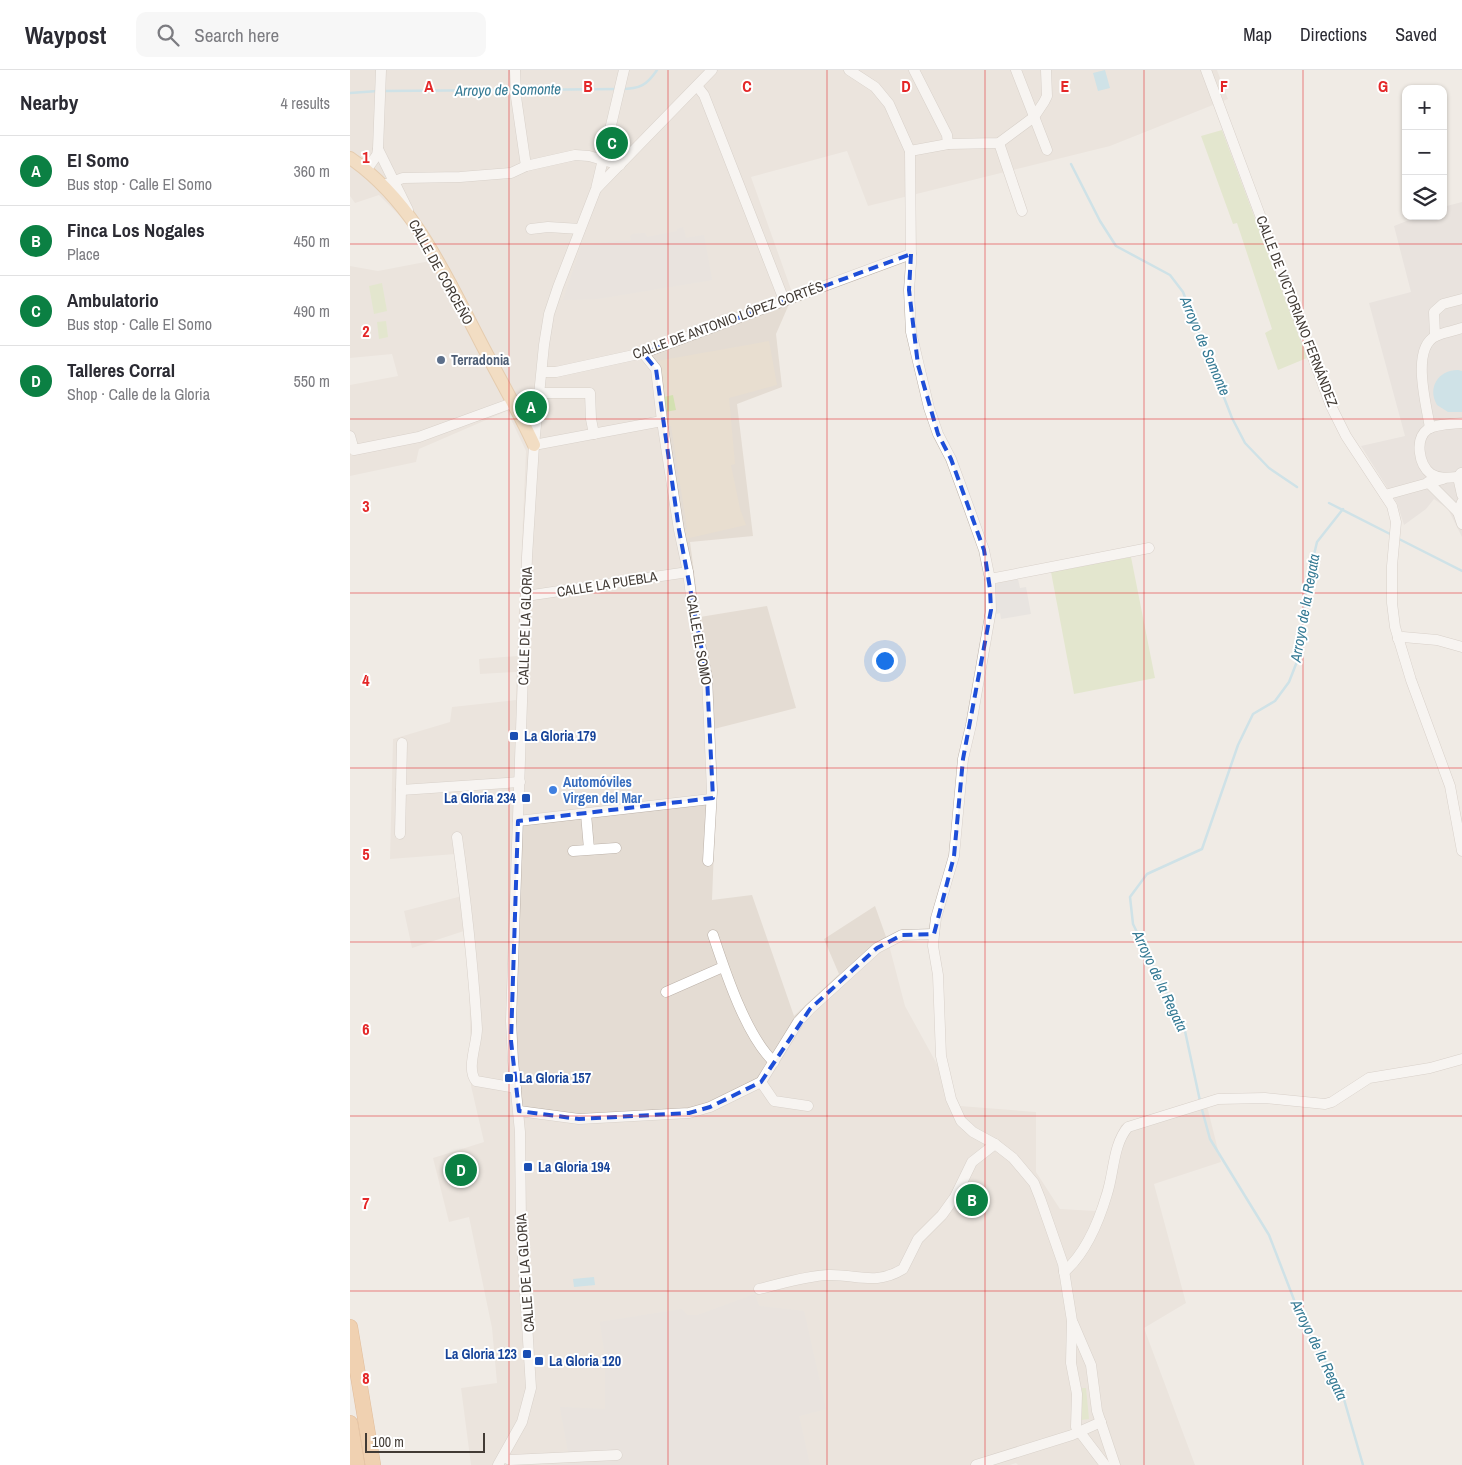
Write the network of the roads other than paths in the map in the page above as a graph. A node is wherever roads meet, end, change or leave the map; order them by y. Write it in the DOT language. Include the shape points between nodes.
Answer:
graph roads {
  1 [pos="381,70"];
  2 [pos="516,70"];
  3 [pos="624,70"];
  4 [pos="712,70"];
  5 [pos="849,70"];
  6 [pos="914,70"];
  7 [pos="1016,70"];
  8 [pos="1046,70"];
  9 [pos="1206,70"];
  10 [pos="697,86"];
  11 [pos="1034,117"];
  12 [pos="999,143"];
  13 [pos="948,144"];
  14 [pos="378,149"];
  15 [pos="1047,150"];
  16 [pos="910,151"];
  17 [pos="350,158"];
  18 [pos="603,160"];
  19 [pos="620,165"];
  20 [pos="526,166"];
  21 [pos="370,172"];
  22 [pos="388,180"];
  23 [pos="596,189"];
  24 [pos="1022,211"];
  25 [pos="531,229"];
  26 [pos="580,229"];
  27 [pos="911,254"];
  28 [pos="1462,299"];
  29 [pos="784,300"];
  30 [pos="1462,328"];
  31 [pos="1435,336"];
  32 [pos="643,353"];
  33 [pos="542,372"];
  34 [pos="540,393"];
  35 [pos="512,403"];
  36 [pos="522,421"];
  37 [pos="662,421"];
  38 [pos="1462,423"];
  39 [pos="1430,428"];
  40 [pos="536,430"];
  41 [pos="594,434"];
  42 [pos="350,436"];
  43 [pos="534,445"];
  44 [pos="1460,475"];
  45 [pos="1444,478"];
  46 [pos="1428,482"];
  47 [pos="1385,495"];
  48 [pos="1462,495"];
  49 [pos="1460,507"];
  50 [pos="1462,524"];
  51 [pos="1149,548"];
  52 [pos="688,572"];
  53 [pos="990,579"];
  54 [pos="526,596"];
  55 [pos="1398,639"];
  56 [pos="1462,647"];
  57 [pos="402,742"];
  58 [pos="520,782"];
  59 [pos="401,790"];
  60 [pos="710,799"];
  61 [pos="586,814"];
  62 [pos="518,821"];
  63 [pos="400,834"];
  64 [pos="457,837"];
  65 [pos="616,848"];
  66 [pos="589,849"];
  67 [pos="573,851"];
  68 [pos="1462,851"];
  69 [pos="708,861"];
  70 [pos="934,934"];
  71 [pos="713,935"];
  72 [pos="724,967"];
  73 [pos="666,992"];
  74 [pos="1462,1059"];
  75 [pos="774,1062"];
  76 [pos="761,1082"];
  77 [pos="516,1088"];
  78 [pos="808,1106"];
  79 [pos="519,1112"];
  80 [pos="995,1144"];
  81 [pos="1064,1272"];
  82 [pos="759,1289"];
  83 [pos="1072,1321"];
  84 [pos="350,1327"];
  85 [pos="1101,1422"];
  86 [pos="350,1423"];
  87 [pos="1080,1432"];
  88 [pos="617,1455"];
  89 [pos="500,1461"];
  90 [pos="357,1465"];
  91 [pos="373,1465"];
  92 [pos="976,1465"];
  93 [pos="1105,1465"];
  94 [pos="1115,1465"];
  1 -- 14 [label="street"];
  2 -- 20 [label="street" via="516,97"];
  3 -- 18 [label="street"];
  4 -- 10 [label="street"];
  5 -- 16 [label="street" via="875,87 888,104"];
  6 -- 13 [label="street"];
  7 -- 11 [label="street"];
  8 -- 11 [label="street" via="1047,96"];
  9 -- 47 [label="street, CALLE DE VICTORIANO FERNÁNDEZ" via="1332,406 1346,436"];
  10 -- 19 [label="street"];
  10 -- 29 [label="street" via="704,95"];
  11 -- 12 [label="street"];
  11 -- 15 [label="street"];
  12 -- 13 [label="street"];
  12 -- 24 [label="street"];
  13 -- 16 [label="street"];
  14 -- 21 [label="street"];
  14 -- 22 [label="street"];
  16 -- 27 [label="street"];
  17 -- 21 [label="main road, CALLE DE CORCEÑO"];
  18 -- 19 [label="street"];
  18 -- 20 [label="street" via="575,155"];
  18 -- 23 [label="street"];
  19 -- 23 [label="street"];
  20 -- 22 [label="street" via="511,173"];
  21 -- 22 [label="main road, CALLE DE CORCEÑO"];
  22 -- 35 [label="main road, CALLE DE CORCEÑO" via="438,262"];
  23 -- 26 [label="street"];
  25 -- 26 [label="street"];
  26 -- 33 [label="street" via="550,314"];
  27 -- 29 [label="street, CALLE DE ANTONIO LÓPEZ CORTÉS"];
  27 -- 53 [label="street" via="908,290 918,365 938,434 952,459 984,550"];
  28 -- 31 [label="street" via="1443,304 1434,312"];
  29 -- 32 [label="street, CALLE DE ANTONIO LÓPEZ CORTÉS"];
  30 -- 31 [label="street"];
  31 -- 39 [label="street" via="1427,345 1422,362 1424,406"];
  32 -- 33 [label="street, CALLE DE ANTONIO LÓPEZ CORTÉS" via="556,372"];
  32 -- 37 [label="street, CALLE EL SOMO" via="656,369"];
  33 -- 34 [label="street"];
  34 -- 40 [label="street"];
  34 -- 41 [label="street" via="590,393 590,419"];
  35 -- 36 [label="main road, CALLE DE CORCEÑO"];
  35 -- 42 [label="street" via="419,437 354,450"];
  36 -- 40 [label="main road, CALLE DE CORCEÑO"];
  36 -- 43 [label="main road, CALLE DE CORCEÑO"];
  37 -- 41 [label="street"];
  37 -- 52 [label="street, CALLE EL SOMO"];
  38 -- 39 [label="street"];
  39 -- 45 [label="street" via="1421,438 1420,455 1429,473"];
  40 -- 43 [label="street, CALLE DE LA GLORIA"];
  41 -- 43 [label="street"];
  43 -- 54 [label="street, CALLE DE LA GLORIA"];
  44 -- 45 [label="street"];
  44 -- 48 [label="street"];
  45 -- 46 [label="street"];
  46 -- 47 [label="street"];
  46 -- 49 [label="street"];
  47 -- 55 [label="street, CALLE DE VICTORIANO FERNÁNDEZ" via="1392,506 1396,527 1392,603"];
  49 -- 50 [label="street"];
  51 -- 53 [label="street"];
  52 -- 54 [label="street, CALLE LA PUEBLA"];
  52 -- 60 [label="street, CALLE EL SOMO" via="709,695"];
  53 -- 70 [label="street" via="991,610 963,759 954,856"];
  54 -- 58 [label="street, CALLE DE LA GLORIA"];
  55 -- 56 [label="street" via="1437,640"];
  55 -- 68 [label="street, CALLE DE VICTORIANO FERNÁNDEZ" via="1450,786"];
  57 -- 59 [label="street"];
  58 -- 59 [label="street"];
  58 -- 62 [label="street, CALLE DE LA GLORIA"];
  59 -- 63 [label="street"];
  60 -- 61 [label="street"];
  60 -- 69 [label="street, CALLE EL SOMO"];
  61 -- 62 [label="street"];
  61 -- 66 [label="street"];
  62 -- 77 [label="street, CALLE DE LA GLORIA" via="511,1021"];
  64 -- 77 [label="street" via="474,977 477,1042 471,1068 473,1077 476,1081"];
  65 -- 66 [label="street"];
  66 -- 67 [label="street"];
  70 -- 75 [label="street" via="902,935 872,952 810,1008"];
  70 -- 80 [label="street" via="941,1056 951,1099 967,1127"];
  71 -- 72 [label="street"];
  72 -- 73 [label="street"];
  72 -- 75 [label="street" via="748,1025"];
  74 -- 81 [label="street" via="1369,1078 1325,1104 1218,1099 1136,1124 1124,1132 1108,1194 1089,1238 1078,1258"];
  75 -- 76 [label="street"];
  76 -- 78 [label="street" via="774,1101"];
  76 -- 79 [label="street" via="710,1107 689,1113 579,1119"];
  77 -- 79 [label="street, CALLE DE LA GLORIA"];
  79 -- 89 [label="street, CALLE DE LA GLORIA" via="521,1226 532,1388 522,1422"];
  80 -- 81 [label="street" via="1013,1158 1034,1183"];
  80 -- 82 [label="street" via="972,1162 956,1197 918,1239 903,1269 874,1279 830,1275"];
  81 -- 83 [label="street"];
  83 -- 85 [label="street" via="1091,1365"];
  83 -- 87 [label="street" via="1071,1363 1076,1394 1076,1427"];
  84 -- 91 [label="highway"];
  85 -- 87 [label="street"];
  85 -- 94 [label="street"];
  86 -- 90 [label="highway"];
  87 -- 92 [label="street"];
  87 -- 93 [label="street"];
  88 -- 89 [label="street, CALLE DE LA GLORIA"];
}
